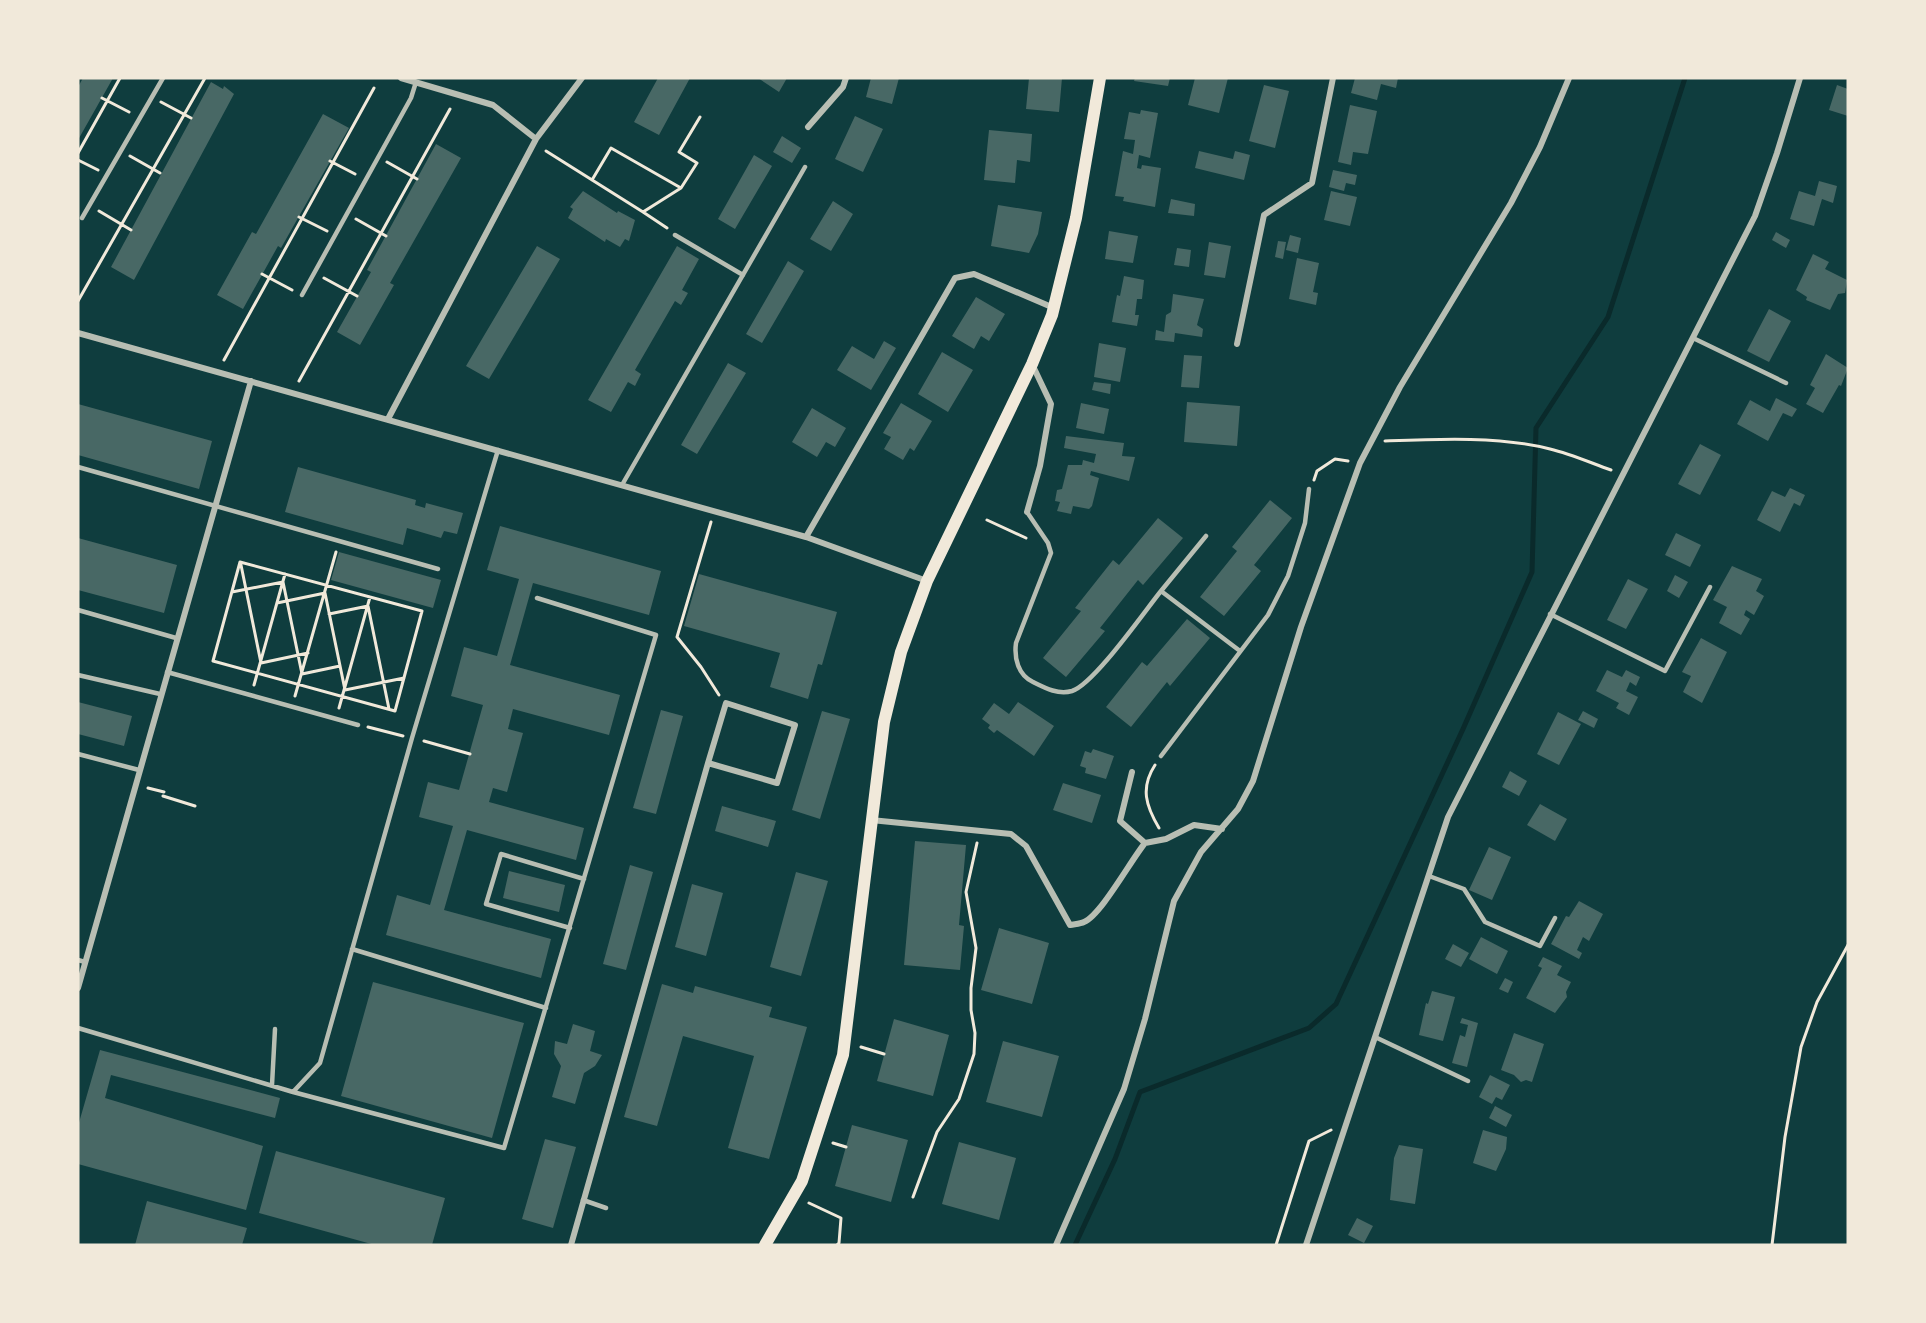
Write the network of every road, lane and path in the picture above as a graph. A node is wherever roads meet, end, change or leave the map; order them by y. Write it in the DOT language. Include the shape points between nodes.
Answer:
graph roads {
  1 [pos="120,78"];
  2 [pos="163,78"];
  3 [pos="205,78"];
  4 [pos="402,78"];
  5 [pos="582,78"];
  6 [pos="846,78"];
  7 [pos="1100,78"];
  8 [pos="1334,78"];
  9 [pos="1569,78"];
  10 [pos="1800,78"];
  11 [pos="416,82"];
  12 [pos="375,88"];
  13 [pos="152,97"];
  14 [pos="102,98"];
  15 [pos="107,101"];
  16 [pos="450,108"];
  17 [pos="184,114"];
  18 [pos="700,117"];
  19 [pos="140,118"];
  20 [pos="191,118"];
  21 [pos="808,127"];
  22 [pos="682,134"];
  23 [pos="688,137"];
  24 [pos="536,140"];
  25 [pos="121,151"];
  26 [pos="546,151"];
  27 [pos="78,153"];
  28 [pos="378,157"];
  29 [pos="78,160"];
  30 [pos="332,162"];
  31 [pos="805,167"];
  32 [pos="153,168"];
  33 [pos="160,173"];
  34 [pos="107,175"];
  35 [pos="413,177"];
  36 [pos="366,179"];
  37 [pos="417,179"];
  38 [pos="591,181"];
  39 [pos="681,188"];
  40 [pos="90,205"];
  41 [pos="643,212"];
  42 [pos="347,214"];
  43 [pos="82,218"];
  44 [pos="300,218"];
  45 [pos="122,224"];
  46 [pos="665,226"];
  47 [pos="131,230"];
  48 [pos="381,233"];
  49 [pos="675,235"];
  50 [pos="334,236"];
  51 [pos="386,236"];
  52 [pos="314,273"];
  53 [pos="262,274"];
  54 [pos="743,275"];
  55 [pos="269,278"];
  56 [pos="349,292"];
  57 [pos="302,295"];
  58 [pos="357,296"];
  59 [pos="78,301"];
  60 [pos="1054,308"];
  61 [pos="78,333"];
  62 [pos="1693,338"];
  63 [pos="1237,344"];
  64 [pos="224,360"];
  65 [pos="1032,363"];
  66 [pos="251,381"];
  67 [pos="299,381"];
  68 [pos="1785,382"];
  69 [pos="388,419"];
  70 [pos="1371,441"];
  71 [pos="498,450"];
  72 [pos="1360,463"];
  73 [pos="78,468"];
  74 [pos="1621,474"];
  75 [pos="622,485"];
  76 [pos="1309,489"];
  77 [pos="217,508"];
  78 [pos="1027,512"];
  79 [pos="987,520"];
  80 [pos="711,522"];
  81 [pos="1206,536"];
  82 [pos="806,537"];
  83 [pos="1026,538"];
  84 [pos="335,559"];
  85 [pos="240,562"];
  86 [pos="438,569"];
  87 [pos="285,574"];
  88 [pos="927,581"];
  89 [pos="283,582"];
  90 [pos="327,586"];
  91 [pos="1710,587"];
  92 [pos="246,589"];
  93 [pos="1161,591"];
  94 [pos="232,592"];
  95 [pos="325,593"];
  96 [pos="370,597"];
  97 [pos="537,597"];
  98 [pos="287,601"];
  99 [pos="277,603"];
  100 [pos="368,606"];
  101 [pos="78,610"];
  102 [pos="329,614"];
  103 [pos="1550,614"];
  104 [pos="176,638"];
  105 [pos="1240,651"];
  106 [pos="308,653"];
  107 [pos="298,655"];
  108 [pos="261,663"];
  109 [pos="340,666"];
  110 [pos="166,672"];
  111 [pos="257,674"];
  112 [pos="302,674"];
  113 [pos="78,675"];
  114 [pos="404,678"];
  115 [pos="384,682"];
  116 [pos="299,685"];
  117 [pos="345,690"];
  118 [pos="160,694"];
  119 [pos="251,695"];
  120 [pos="343,697"];
  121 [pos="726,703"];
  122 [pos="292,706"];
  123 [pos="389,709"];
  124 [pos="336,719"];
  125 [pos="358,725"];
  126 [pos="78,754"];
  127 [pos="1161,756"];
  128 [pos="708,763"];
  129 [pos="139,770"];
  130 [pos="1132,772"];
  131 [pos="141,786"];
  132 [pos="195,806"];
  133 [pos="870,820"];
  134 [pos="1222,829"];
  135 [pos="972,832"];
  136 [pos="1166,839"];
  137 [pos="1145,843"];
  138 [pos="1429,876"];
  139 [pos="584,879"];
  140 [pos="1555,918"];
  141 [pos="570,928"];
  142 [pos="1848,945"];
  143 [pos="352,949"];
  144 [pos="82,961"];
  145 [pos="78,988"];
  146 [pos="546,1008"];
  147 [pos="78,1028"];
  148 [pos="275,1029"];
  149 [pos="1375,1037"];
  150 [pos="861,1047"];
  151 [pos="884,1054"];
  152 [pos="1468,1081"];
  153 [pos="272,1085"];
  154 [pos="293,1092"];
  155 [pos="1347,1122"];
  156 [pos="833,1143"];
  157 [pos="846,1148"];
  158 [pos="913,1197"];
  159 [pos="583,1200"];
  160 [pos="809,1203"];
  161 [pos="606,1208"];
  162 [pos="571,1245"];
  163 [pos="765,1245"];
  164 [pos="837,1245"];
  165 [pos="1056,1245"];
  166 [pos="1276,1245"];
  167 [pos="1306,1245"];
  168 [pos="1772,1245"];
  1 -- 15 [label="path"];
  2 -- 13 [label="lane"];
  3 -- 17 [label="path"];
  4 -- 11 [label="street"];
  5 -- 24 [label="street"];
  6 -- 21 [label="street" via="843,87"];
  7 -- 60 [label="main road" via="1076,218"];
  8 -- 63 [label="street" via="1312,183 1264,215"];
  9 -- 70 [label="street" via="1511,203"];
  10 -- 62 [label="street" via="1755,216"];
  11 -- 24 [label="street" via="493,105"];
  11 -- 28 [label="lane"];
  12 -- 30 [label="path"];
  13 -- 17 [label="path"];
  13 -- 19 [label="lane"];
  14 -- 15 [label="path"];
  15 -- 19 [label="path"];
  15 -- 27 [label="path"];
  16 -- 35 [label="path"];
  17 -- 20 [label="path"];
  17 -- 32 [label="path"];
  18 -- 23 [label="path"];
  19 -- 25 [label="lane"];
  22 -- 23 [label="path"];
  23 -- 39 [label="path" via="679,152 697,163"];
  24 -- 69 [label="street"];
  25 -- 32 [label="path"];
  25 -- 34 [label="lane"];
  26 -- 38 [label="path"];
  28 -- 35 [label="path"];
  28 -- 36 [label="lane"];
  29 -- 34 [label="path"];
  30 -- 36 [label="path"];
  30 -- 44 [label="path"];
  31 -- 54 [label="lane"];
  32 -- 33 [label="path"];
  32 -- 45 [label="path"];
  34 -- 40 [label="lane"];
  35 -- 37 [label="path"];
  35 -- 48 [label="path"];
  36 -- 42 [label="lane"];
  38 -- 39 [label="path" via="611,148"];
  38 -- 41 [label="path"];
  39 -- 41 [label="path"];
  40 -- 43 [label="lane"];
  40 -- 45 [label="path"];
  41 -- 46 [label="path"];
  42 -- 48 [label="path"];
  42 -- 50 [label="lane"];
  44 -- 50 [label="path"];
  44 -- 55 [label="path"];
  45 -- 47 [label="path"];
  45 -- 59 [label="path"];
  48 -- 51 [label="path"];
  48 -- 56 [label="path"];
  49 -- 54 [label="lane"];
  50 -- 52 [label="lane"];
  52 -- 56 [label="path"];
  52 -- 57 [label="lane"];
  53 -- 55 [label="path"];
  54 -- 75 [label="lane"];
  55 -- 57 [label="path"];
  55 -- 64 [label="path"];
  56 -- 58 [label="path"];
  56 -- 67 [label="path"];
  60 -- 65 [label="main road"];
  60 -- 82 [label="street" via="974,274 956,278"];
  61 -- 66 [label="street"];
  62 -- 68 [label="lane"];
  62 -- 74 [label="street"];
  65 -- 78 [label="street" via="1051,404"];
  65 -- 88 [label="main road"];
  66 -- 69 [label="street"];
  66 -- 77 [label="street"];
  69 -- 71 [label="street"];
  70 -- 72 [label="street"];
  70 -- 74 [label="path" via="1511,443 1550,449"];
  71 -- 75 [label="street"];
  71 -- 143 [label="lane"];
  72 -- 76 [label="path" via="1335,459 1317,471"];
  72 -- 134 [label="street" via="1301,627 1253,781"];
  73 -- 77 [label="lane"];
  74 -- 103 [label="street"];
  75 -- 82 [label="street"];
  76 -- 105 [label="lane" via="1305,524 1288,576 1268,615"];
  77 -- 86 [label="lane"];
  77 -- 104 [label="street"];
  78 -- 93 [label="lane" via="1051,553 1016,643 1014,659 1027,679 1051,692 1073,690 1093,675"];
  79 -- 83 [label="path"];
  80 -- 121 [label="path" via="677,637"];
  81 -- 93 [label="lane"];
  82 -- 88 [label="street"];
  84 -- 90 [label="path"];
  85 -- 87 [label="path"];
  85 -- 92 [label="path"];
  85 -- 94 [label="path"];
  87 -- 89 [label="path"];
  87 -- 90 [label="path"];
  88 -- 133 [label="main road" via="901,652 884,722"];
  89 -- 92 [label="path"];
  89 -- 98 [label="path"];
  89 -- 99 [label="path"];
  90 -- 95 [label="path"];
  90 -- 96 [label="path"];
  91 -- 103 [label="lane" via="1665,671"];
  92 -- 94 [label="path"];
  92 -- 108 [label="path"];
  93 -- 105 [label="lane"];
  94 -- 111 [label="path" via="213,661"];
  95 -- 98 [label="path"];
  95 -- 102 [label="path"];
  95 -- 106 [label="path"];
  96 -- 100 [label="path"];
  96 -- 114 [label="path" via="422,612"];
  97 -- 139 [label="lane" via="656,634"];
  98 -- 99 [label="path"];
  98 -- 107 [label="path"];
  99 -- 108 [label="path"];
  100 -- 102 [label="path"];
  100 -- 115 [label="path"];
  100 -- 117 [label="path"];
  101 -- 104 [label="lane"];
  102 -- 109 [label="path"];
  103 -- 138 [label="street" via="1448,817"];
  104 -- 110 [label="street"];
  105 -- 127 [label="lane"];
  106 -- 107 [label="path"];
  106 -- 112 [label="path"];
  107 -- 108 [label="path"];
  107 -- 112 [label="path"];
  108 -- 111 [label="path"];
  109 -- 112 [label="path"];
  109 -- 117 [label="path"];
  110 -- 118 [label="street"];
  110 -- 119 [label="lane"];
  111 -- 116 [label="path"];
  111 -- 119 [label="path"];
  112 -- 116 [label="path"];
  113 -- 118 [label="lane"];
  114 -- 115 [label="path"];
  114 -- 123 [label="path" via="395,711"];
  115 -- 117 [label="path"];
  115 -- 123 [label="path"];
  116 -- 120 [label="path"];
  116 -- 122 [label="path"];
  117 -- 120 [label="path"];
  118 -- 129 [label="street"];
  119 -- 122 [label="lane"];
  120 -- 123 [label="path"];
  120 -- 124 [label="path"];
  121 -- 128 [label="street"];
  121 -- 128 [label="street" via="795,725 777,783"];
  122 -- 124 [label="lane"];
  124 -- 125 [label="lane"];
  126 -- 129 [label="lane"];
  127 -- 136 [label="path" via="1146,779 1147,807"];
  128 -- 159 [label="street"];
  129 -- 144 [label="street"];
  130 -- 137 [label="street" via="1120,821"];
  131 -- 132 [label="path"];
  133 -- 135 [label="street"];
  133 -- 163 [label="main road" via="843,1055 802,1181"];
  134 -- 136 [label="street" via="1194,825"];
  134 -- 165 [label="street" via="1201,852 1174,901 1124,1089"];
  135 -- 137 [label="street" via="1011,834 1026,846 1070,925 1085,922 1101,907"];
  135 -- 158 [label="path" via="978,845 966,892 976,948 971,988 974,1054 959,1099 937,1132"];
  136 -- 137 [label="street"];
  138 -- 140 [label="lane" via="1464,889 1485,921 1540,946"];
  138 -- 149 [label="street"];
  139 -- 141 [label="lane"];
  139 -- 141 [label="lane" via="501,855 486,904"];
  141 -- 146 [label="lane"];
  142 -- 168 [label="path" via="1817,1002 1801,1047"];
  143 -- 146 [label="lane"];
  143 -- 154 [label="lane" via="320,1063"];
  144 -- 145 [label="street"];
  146 -- 154 [label="lane" via="504,1148"];
  147 -- 153 [label="lane"];
  148 -- 153 [label="lane"];
  149 -- 152 [label="lane"];
  149 -- 155 [label="street"];
  150 -- 151 [label="path"];
  153 -- 154 [label="lane"];
  155 -- 166 [label="path" via="1309,1141"];
  155 -- 167 [label="street"];
  156 -- 157 [label="path"];
  159 -- 161 [label="lane"];
  159 -- 162 [label="street"];
  160 -- 164 [label="path" via="841,1218"];
}
